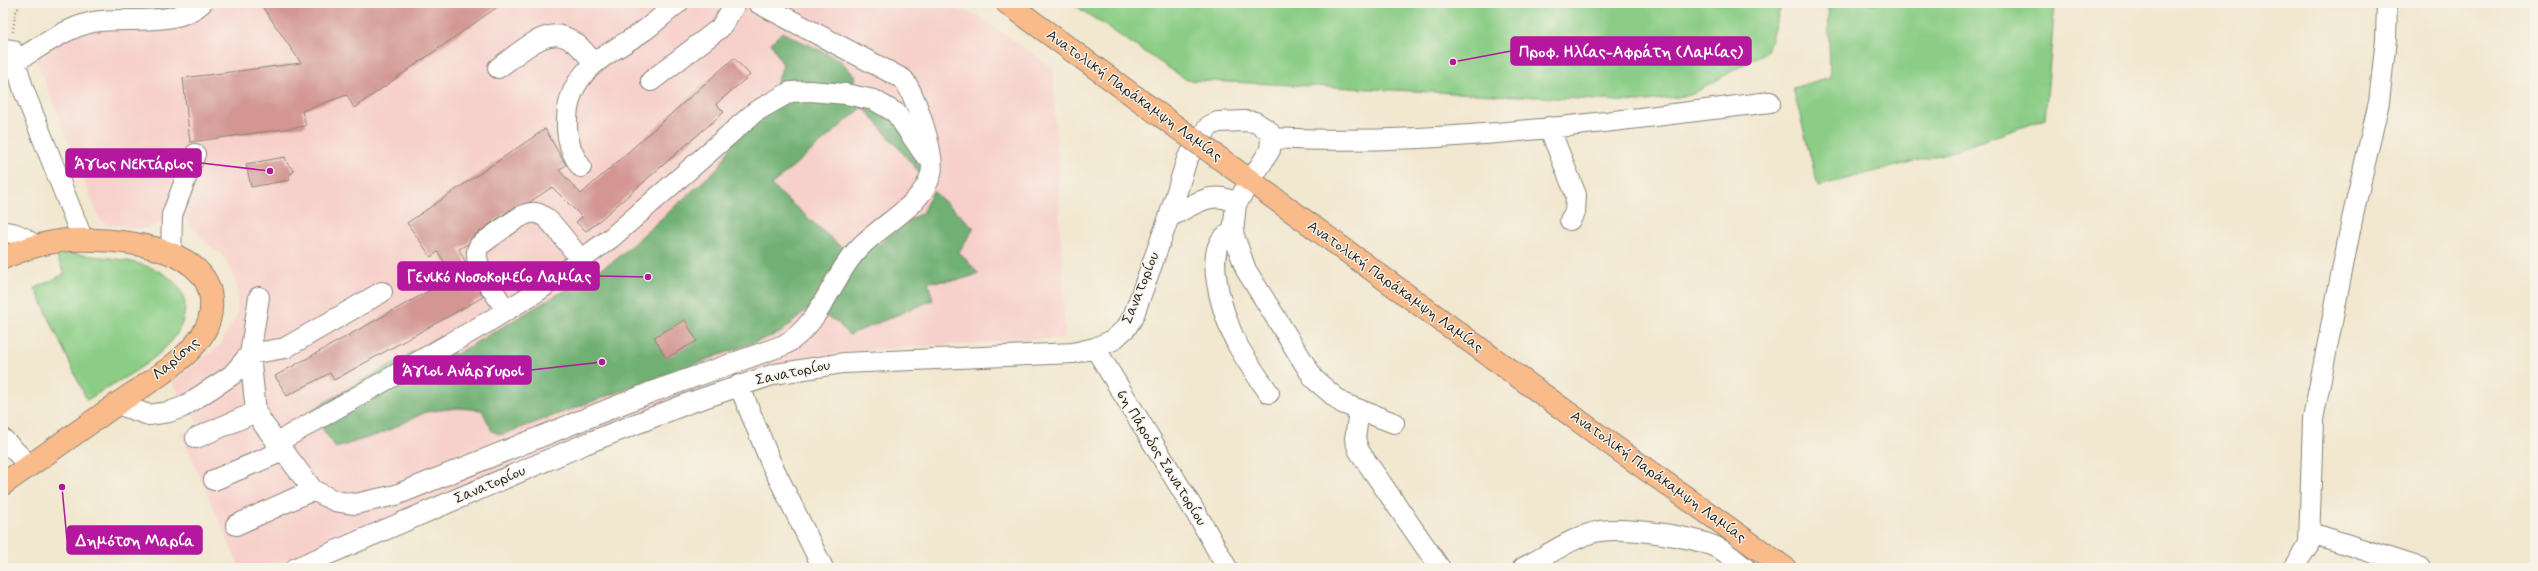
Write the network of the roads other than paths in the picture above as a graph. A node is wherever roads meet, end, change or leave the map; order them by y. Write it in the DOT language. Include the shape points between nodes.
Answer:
graph roads {
  1 [pos="202,3"];
  2 [pos="678,3"];
  3 [pos="736,3"];
  4 [pos="758,3"];
  5 [pos="1007,3"];
  6 [pos="2387,3"];
  7 [pos="10,54"];
  8 [pos="594,64"];
  9 [pos="498,68"];
  10 [pos="651,81"];
  11 [pos="1770,102"];
  12 [pos="1550,127"];
  13 [pos="1271,138"];
  14 [pos="195,154"];
  15 [pos="581,167"];
  16 [pos="931,173"];
  17 [pos="1250,181"];
  18 [pos="1236,204"];
  19 [pos="1169,217"];
  20 [pos="1570,220"];
  21 [pos="3,232"];
  22 [pos="1233,233"];
  23 [pos="83,240"];
  24 [pos="35,246"];
  25 [pos="171,254"];
  26 [pos="3,258"];
  27 [pos="582,261"];
  28 [pos="382,292"];
  29 [pos="259,297"];
  30 [pos="506,310"];
  31 [pos="784,345"];
  32 [pos="1095,348"];
  33 [pos="250,354"];
  34 [pos="794,370"];
  35 [pos="232,375"];
  36 [pos="739,385"];
  37 [pos="253,386"];
  38 [pos="1269,393"];
  39 [pos="117,404"];
  40 [pos="1359,410"];
  41 [pos="256,412"];
  42 [pos="1394,423"];
  43 [pos="196,438"];
  44 [pos="3,439"];
  45 [pos="279,447"];
  46 [pos="30,466"];
  47 [pos="214,480"];
  48 [pos="3,484"];
  49 [pos="313,490"];
  50 [pos="236,525"];
  51 [pos="2311,533"];
  52 [pos="1780,566"];
  53 [pos="296,568"];
  54 [pos="823,568"];
  55 [pos="1227,568"];
  56 [pos="1440,568"];
  57 [pos="1523,568"];
  58 [pos="1745,568"];
  59 [pos="2294,568"];
  60 [pos="2421,568"];
  1 -- 7 [label="street" via="184,14 170,17 88,24"];
  2 -- 8 [label="street" via="648,28"];
  3 -- 10 [label="street" via="720,28"];
  4 -- 16 [label="street" via="903,79 912,94 928,144"];
  5 -- 17 [label="main road, Ανατολική Παράκαμψη Λαμίας, bridge"];
  6 -- 51 [label="street" via="2379,102 2353,215 2313,419 2310,448"];
  7 -- 23 [label="street"];
  8 -- 9 [label="street" via="576,43 563,36 552,36 538,39"];
  8 -- 15 [label="street" via="582,74 573,87 567,112 569,144"];
  11 -- 12 [label="street" via="1675,115"];
  12 -- 13 [label="street" via="1402,139 1331,141"];
  12 -- 20 [label="street" via="1576,195 1575,212"];
  13 -- 17 [label="street" via="1270,150"];
  13 -- 19 [label="street, Σανατορίου" via="1269,131 1255,122 1228,121 1209,126 1187,159"];
  14 -- 25 [label="street" via="172,215"];
  16 -- 27 [label="street" via="924,153 896,113 874,100 846,94 790,92 755,112 704,159"];
  16 -- 31 [label="street" via="928,184 916,198 861,246 840,273 804,330"];
  17 -- 18 [label="street"];
  17 -- 52 [label="main road, Ανατολική Παράκαμψη Λαμίας"];
  18 -- 19 [label="street" via="1227,197 1216,196"];
  18 -- 22 [label="street"];
  19 -- 32 [label="street, Σανατορίου" via="1133,317 1118,336"];
  21 -- 24 [label="street" via="21,235"];
  22 -- 38 [label="street" via="1224,236 1217,245 1214,257 1216,273 1231,331"];
  22 -- 40 [label="street" via="1246,270 1302,362 1328,392 1342,403"];
  23 -- 24 [label="main road, Λαρίσης" via="57,241"];
  23 -- 25 [label="main road, Λαρίσης" via="133,244"];
  24 -- 26 [label="main road, Λαρίσης"];
  25 -- 39 [label="main road, Λαρίσης" via="194,268 206,282 211,304 207,326 191,348"];
  27 -- 30 [label="street"];
  27 -- 30 [label="street" via="544,214 532,211 523,214 479,246 476,253 477,263"];
  28 -- 33 [label="street" via="285,348"];
  29 -- 33 [label="street"];
  30 -- 45 [label="street"];
  31 -- 34 [label="street"];
  31 -- 49 [label="street" via="649,393 396,495 355,504 334,501"];
  32 -- 34 [label="street, Σανατορίου" via="1073,353 894,360 833,364"];
  32 -- 55 [label="street, 6η Πάροδος Σανατορίου"];
  33 -- 35 [label="street"];
  33 -- 37 [label="street"];
  34 -- 36 [label="street, Σανατορίου"];
  35 -- 37 [label="street"];
  35 -- 39 [label="street" via="186,405 169,412 150,415"];
  36 -- 53 [label="street, Σανατορίου" via="586,444"];
  36 -- 54 [label="street" via="771,463"];
  37 -- 41 [label="street"];
  39 -- 46 [label="main road, Λαρίσης"];
  40 -- 42 [label="street"];
  40 -- 56 [label="street" via="1355,439 1359,451"];
  41 -- 43 [label="street"];
  41 -- 45 [label="street"];
  44 -- 46 [label="street"];
  45 -- 47 [label="street"];
  45 -- 49 [label="street"];
  46 -- 48 [label="main road, Λαρίσης"];
  49 -- 50 [label="street"];
  51 -- 59 [label="street" via="2305,553"];
  51 -- 60 [label="street"];
  57 -- 58 [label="street" via="1579,539 1601,531 1655,534 1698,541 1719,548"];
}
